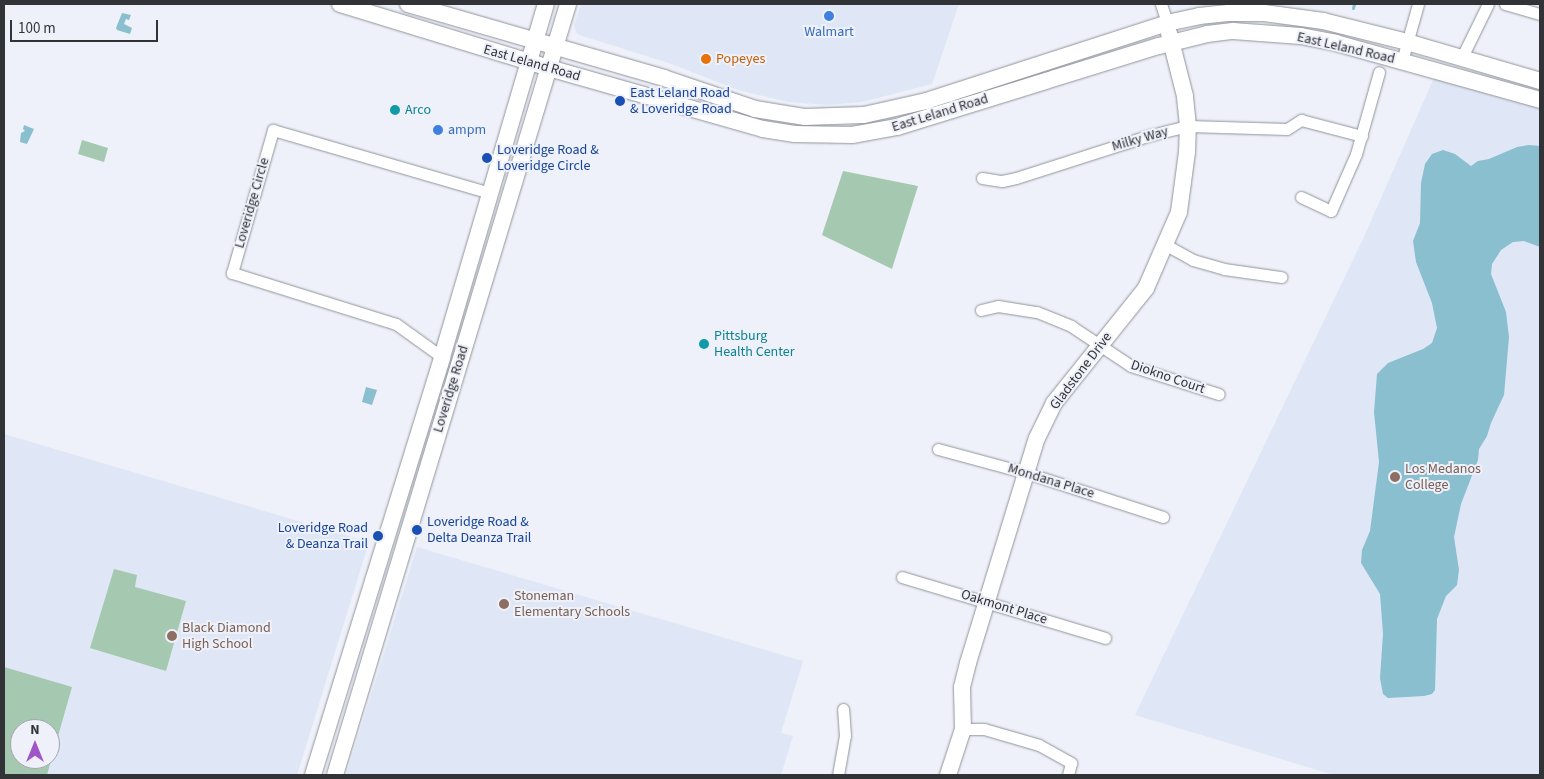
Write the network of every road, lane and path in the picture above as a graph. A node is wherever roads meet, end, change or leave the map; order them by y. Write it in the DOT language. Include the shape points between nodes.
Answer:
graph roads {
  1 [pos="340,4"];
  2 [pos="408,4"];
  3 [pos="546,4"];
  4 [pos="568,4"];
  5 [pos="1161,4"];
  6 [pos="1418,4"];
  7 [pos="1488,4"];
  8 [pos="1505,4"];
  9 [pos="1540,14"];
  10 [pos="1167,23"];
  11 [pos="535,40"];
  12 [pos="1407,42"];
  13 [pos="1172,43"];
  14 [pos="555,46"];
  15 [pos="1462,59"];
  16 [pos="1402,61"];
  17 [pos="529,63"];
  18 [pos="548,68"];
  19 [pos="1379,72"];
  20 [pos="1540,81"];
  21 [pos="1540,100"];
  22 [pos="1188,126"];
  23 [pos="1362,136"];
  24 [pos="982,178"];
  25 [pos="490,193"];
  26 [pos="1301,197"];
  27 [pos="1166,245"];
  28 [pos="1281,277"];
  29 [pos="981,310"];
  30 [pos="1100,345"];
  31 [pos="442,357"];
  32 [pos="1219,394"];
  33 [pos="938,449"];
  34 [pos="1027,473"];
  35 [pos="402,483"];
  36 [pos="418,496"];
  37 [pos="1163,517"];
  38 [pos="902,577"];
  39 [pos="986,602"];
  40 [pos="1105,638"];
  41 [pos="843,708"];
  42 [pos="963,729"];
  43 [pos="313,775"];
  44 [pos="334,775"];
  45 [pos="838,775"];
  46 [pos="948,775"];
  47 [pos="1068,775"];
  1 -- 17 [label="main road, East Leland Road"];
  2 -- 11 [label="main road, East Leland Road"];
  3 -- 11 [label="main road, Loveridge Road"];
  4 -- 14 [label="main road, Loveridge Road"];
  5 -- 10 [label="street, Gladstone Drive"];
  6 -- 12 [label="street"];
  7 -- 15 [label="street"];
  8 -- 9 [label="street"];
  10 -- 12 [label="main road, East Leland Road" via="1206,15 1264,13 1323,21"];
  10 -- 13 [label="main road, Gladstone Drive"];
  10 -- 14 [label="main road, East Leland Road" via="926,101 864,115 834,118 755,109"];
  11 -- 14 [label="main road, East Leland Road"];
  11 -- 17 [label="main road, Loveridge Road"];
  12 -- 15 [label="main road, East Leland Road"];
  12 -- 16 [label="street"];
  13 -- 16 [label="main road, East Leland Road" via="1207,34 1262,32 1301,36"];
  13 -- 18 [label="main road, East Leland Road" via="897,127 830,136 764,129"];
  13 -- 22 [label="main road, Gladstone Drive" via="1185,96"];
  14 -- 18 [label="main road, Loveridge Road"];
  15 -- 20 [label="main road, East Leland Road"];
  16 -- 21 [label="main road, East Leland Road"];
  17 -- 18 [label="main road, East Leland Road"];
  17 -- 25 [label="main road, Loveridge Road"];
  18 -- 36 [label="main road, Loveridge Road"];
  19 -- 23 [label="street"];
  22 -- 23 [label="street, Milky Way" via="1287,129 1301,120"];
  22 -- 24 [label="street, Milky Way" via="1151,134 1016,178 1002,181"];
  22 -- 27 [label="main road, Gladstone Drive" via="1179,212"];
  23 -- 26 [label="street" via="1331,211"];
  25 -- 31 [label="main road, Loveridge Road"];
  25 -- 31 [label="street, Loveridge Circle" via="273,130 232,273 396,324"];
  27 -- 28 [label="street" via="1193,260 1224,269"];
  27 -- 30 [label="main road, Gladstone Drive" via="1146,288"];
  29 -- 30 [label="street, Diokno Court" via="998,306 1037,312 1070,326"];
  30 -- 32 [label="street, Diokno Court" via="1131,366"];
  30 -- 34 [label="main road, Gladstone Drive" via="1054,403 1037,438"];
  31 -- 35 [label="main road, Loveridge Road"];
  33 -- 34 [label="street, Mondana Place"];
  34 -- 37 [label="street, Mondana Place"];
  34 -- 39 [label="main road, Gladstone Drive"];
  35 -- 36 [label="main road"];
  35 -- 43 [label="main road, Loveridge Road"];
  36 -- 44 [label="main road, Loveridge Road"];
  38 -- 39 [label="street, Oakmont Place"];
  39 -- 40 [label="street, Oakmont Place"];
  39 -- 42 [label="main road, Gladstone Drive" via="962,686"];
  41 -- 45 [label="street" via="845,736"];
  42 -- 46 [label="main road, Gladstone Drive"];
  42 -- 47 [label="street" via="984,729 1038,744 1071,763"];
}
